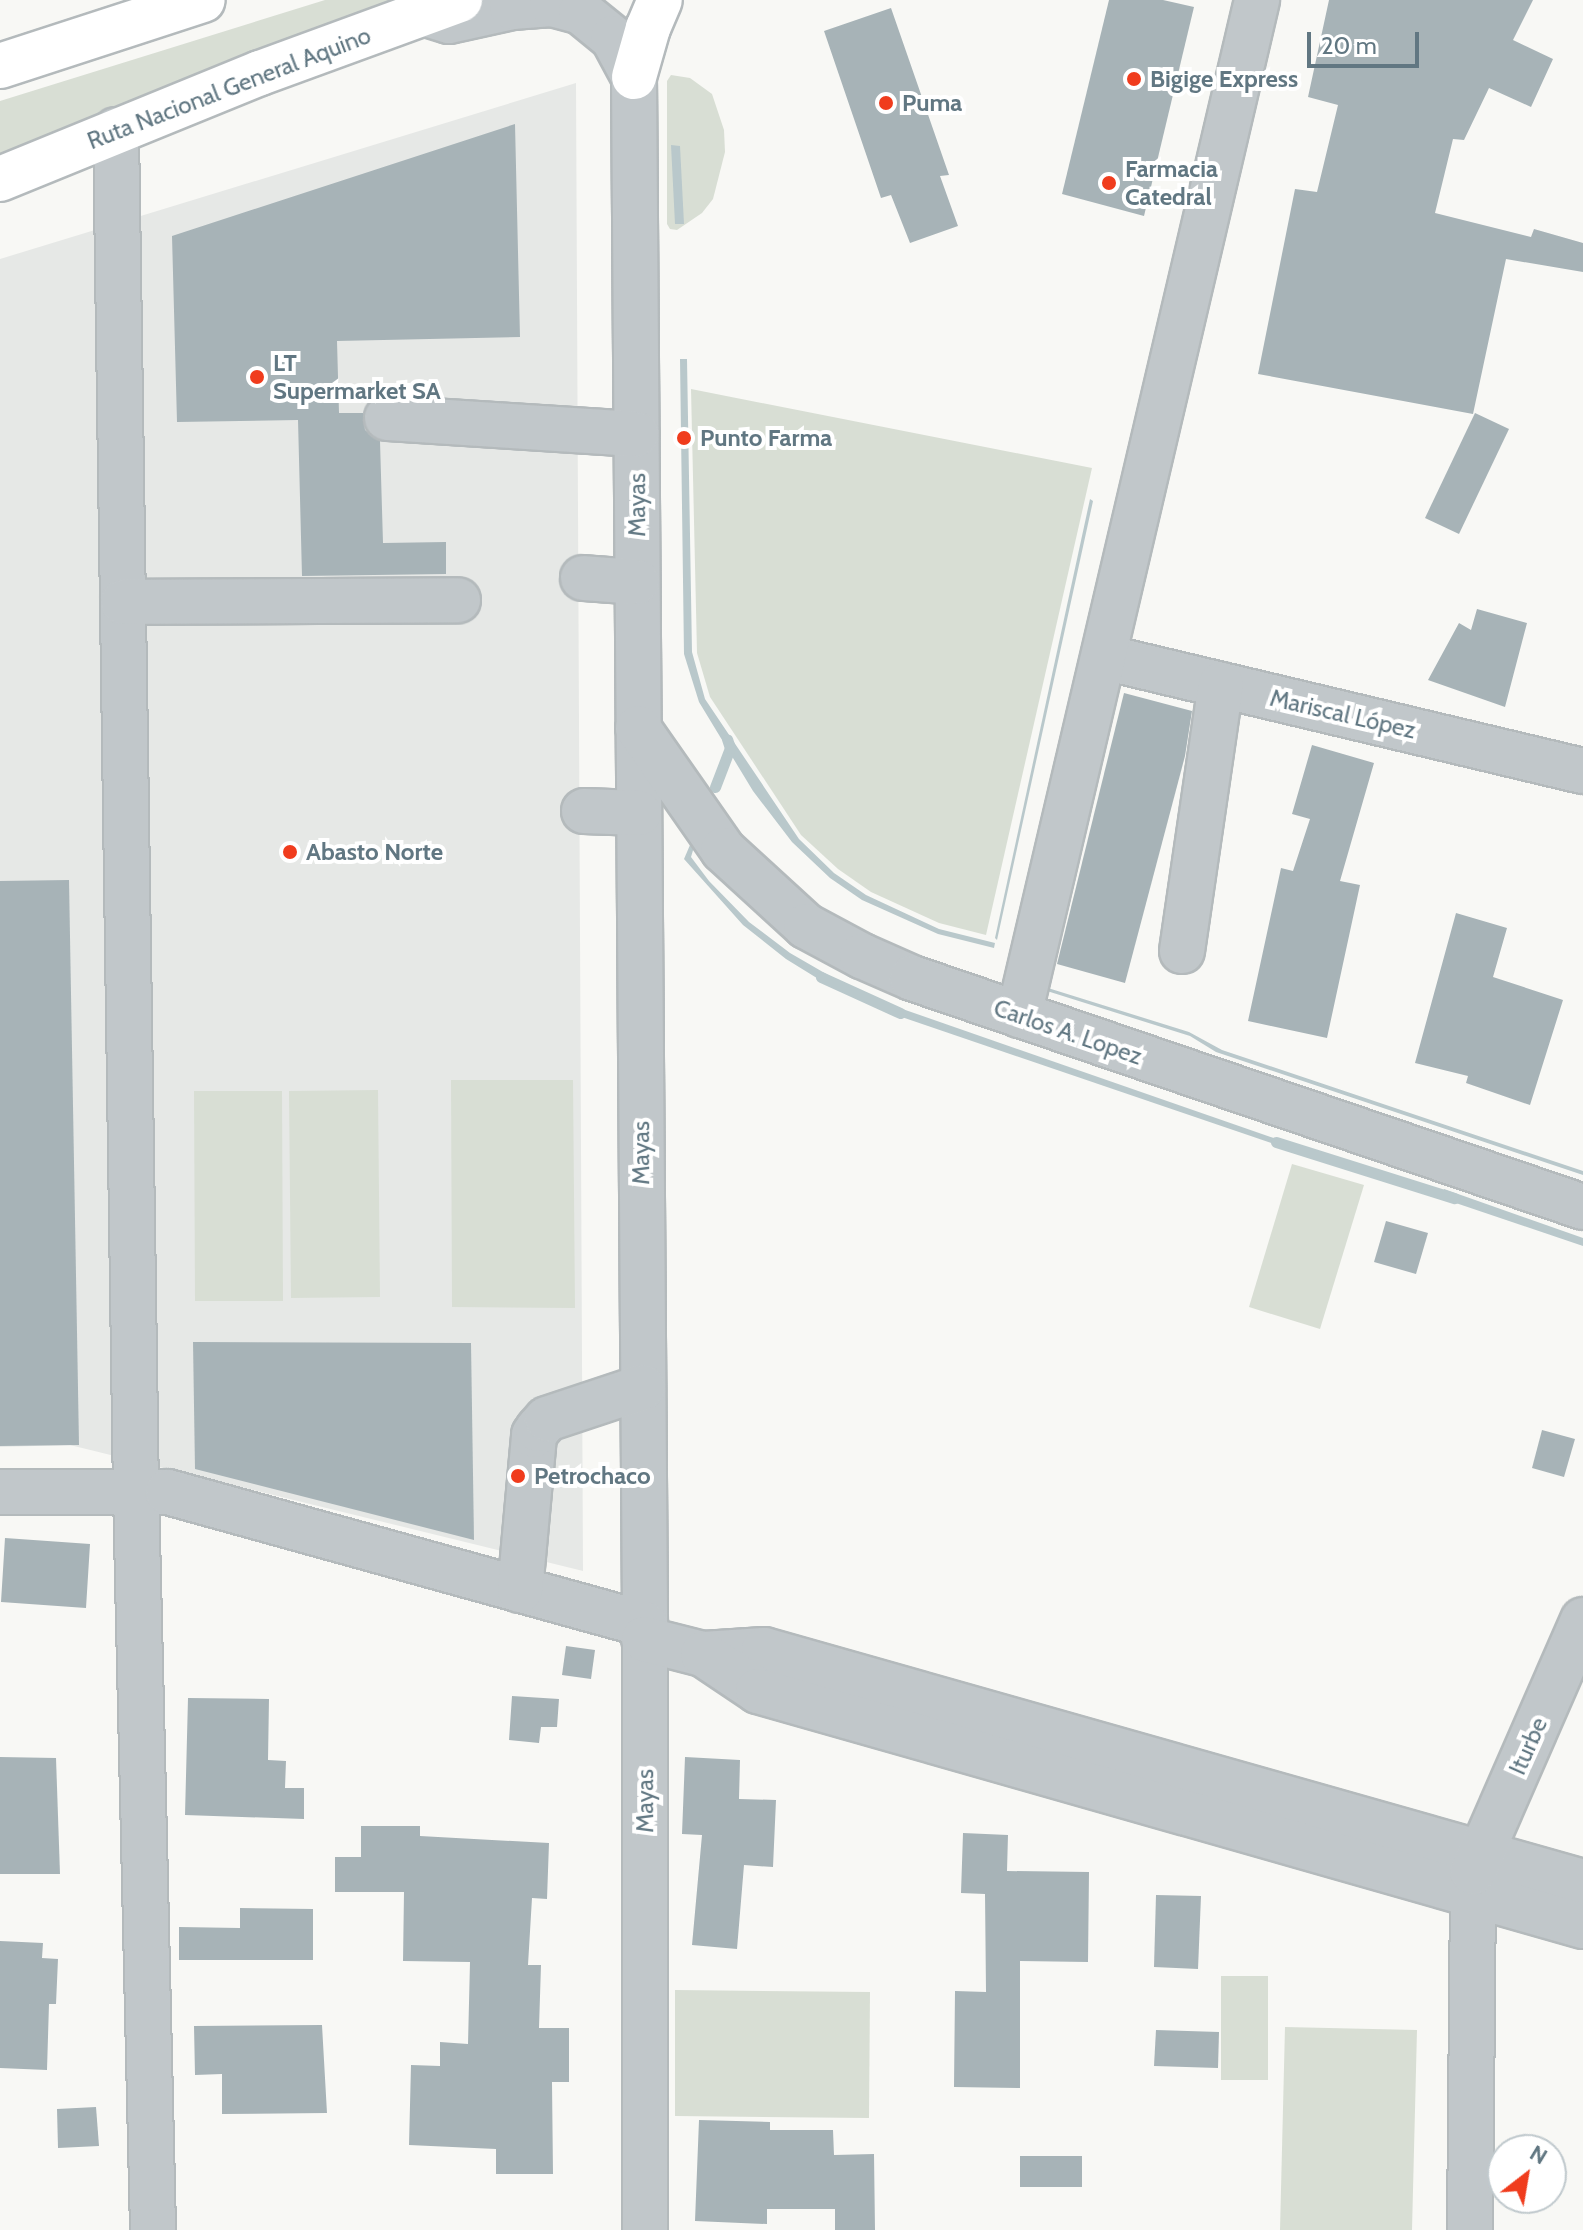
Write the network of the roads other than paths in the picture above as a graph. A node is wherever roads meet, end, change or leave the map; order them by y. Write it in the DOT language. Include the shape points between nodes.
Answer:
graph roads {
  1 [pos="203,0"];
  2 [pos="623,0"];
  3 [pos="660,0"];
  4 [pos="1257,0"];
  5 [pos="442,7"];
  6 [pos="638,62"];
  7 [pos="0,66"];
  8 [pos="116,130"];
  9 [pos="0,179"];
  10 [pos="387,418"];
  11 [pos="636,434"];
  12 [pos="583,578"];
  13 [pos="637,582"];
  14 [pos="458,600"];
  15 [pos="123,602"];
  16 [pos="1104,657"];
  17 [pos="1221,685"];
  18 [pos="638,728"];
  19 [pos="1583,771"];
  20 [pos="584,811"];
  21 [pos="639,813"];
  22 [pos="1182,951"];
  23 [pos="1019,1015"];
  24 [pos="1583,1207"];
  25 [pos="643,1387"];
  26 [pos="0,1492"];
  27 [pos="136,1492"];
  28 [pos="520,1590"];
  29 [pos="1583,1620"];
  30 [pos="645,1632"];
  31 [pos="1475,1873"];
  32 [pos="1583,1882"];
  33 [pos="1583,1926"];
  34 [pos="153,2230"];
  35 [pos="645,2230"];
  36 [pos="1470,2230"];
  1 -- 7 [label="highway"];
  2 -- 6 [label="highway"];
  3 -- 6 [label="highway"];
  4 -- 16 [label="street"];
  5 -- 6 [label="street" via="449,21 552,4 581,12"];
  5 -- 8 [label="highway, Ruta Nacional General Aquino"];
  6 -- 11 [label="street, Mayas"];
  8 -- 9 [label="highway, Ruta Nacional General Aquino"];
  8 -- 15 [label="street"];
  10 -- 11 [label="street"];
  11 -- 13 [label="street, Mayas"];
  12 -- 13 [label="street"];
  13 -- 18 [label="street, Mayas"];
  14 -- 15 [label="street"];
  15 -- 27 [label="street"];
  16 -- 17 [label="street, Mariscal López"];
  16 -- 23 [label="street"];
  17 -- 19 [label="street, Mariscal López"];
  17 -- 22 [label="street"];
  18 -- 21 [label="street, Mayas"];
  18 -- 23 [label="street, Carlos A. Lopez" via="723,850 806,926 912,978"];
  20 -- 21 [label="street"];
  21 -- 25 [label="street, Mayas"];
  23 -- 24 [label="street, Carlos A. Lopez"];
  25 -- 28 [label="street" via="547,1419 534,1435"];
  25 -- 30 [label="street, Mayas"];
  26 -- 27 [label="street"];
  27 -- 28 [label="street" via="168,1492"];
  27 -- 34 [label="street"];
  28 -- 30 [label="street"];
  29 -- 31 [label="street, Iturbe"];
  30 -- 31 [label="street" via="703,1654 764,1650"];
  30 -- 35 [label="street, Mayas"];
  31 -- 32 [label="street"];
  31 -- 33 [label="street"];
  31 -- 36 [label="street"];
}
